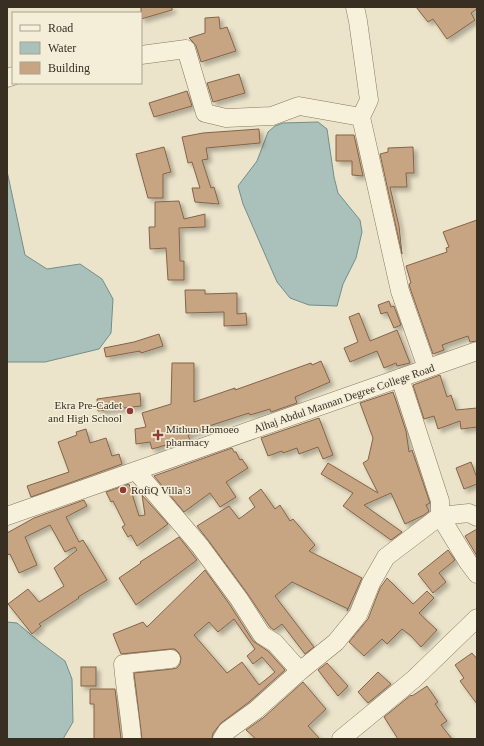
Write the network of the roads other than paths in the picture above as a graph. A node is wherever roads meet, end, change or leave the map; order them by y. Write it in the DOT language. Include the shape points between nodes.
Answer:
graph roads {
  1 [pos="355,7"];
  2 [pos="142,55"];
  3 [pos="361,117"];
  4 [pos="477,351"];
  5 [pos="427,368"];
  6 [pos="400,378"];
  7 [pos="136,471"];
  8 [pos="7,516"];
  9 [pos="440,516"];
  10 [pos="477,518"];
  11 [pos="477,574"];
  12 [pos="477,618"];
  13 [pos="171,659"];
  14 [pos="300,671"];
  15 [pos="132,739"];
  16 [pos="222,739"];
  17 [pos="341,739"];
  1 -- 3 [label="street" via="369,100"];
  2 -- 3 [label="street" via="186,49 205,113 226,118 272,116 299,106"];
  3 -- 5 [label="street" via="400,291"];
  4 -- 5 [label="street, Alhaj Abdul Mannan Degree College Road"];
  5 -- 6 [label="street, Alhaj Abdul Mannan Degree College Road"];
  6 -- 7 [label="street, Alhaj Abdul Mannan Degree College Road"];
  6 -- 9 [label="street" via="440,501"];
  7 -- 8 [label="street, Alhaj Abdul Mannan Degree College Road"];
  7 -- 14 [label="street" via="200,546 262,635 275,643"];
  9 -- 10 [label="street" via="469,513"];
  9 -- 11 [label="street"];
  9 -- 14 [label="street" via="386,557 371,583 358,615 336,642"];
  12 -- 17 [label="street" via="414,679"];
  13 -- 15 [label="street" via="123,664"];
  14 -- 16 [label="street" via="228,731"];
}
